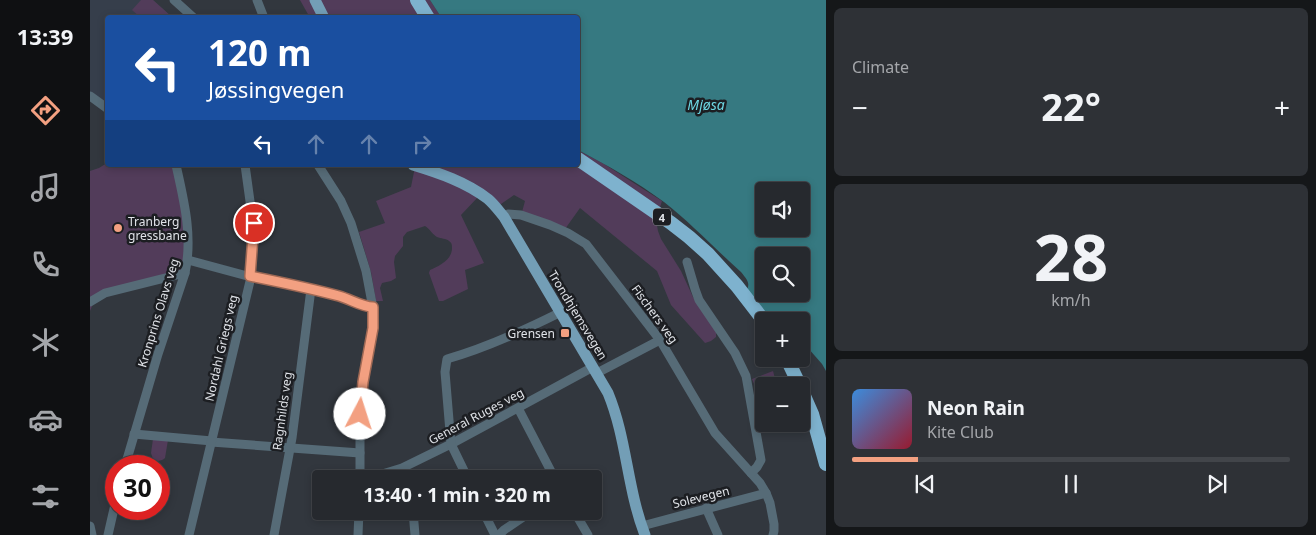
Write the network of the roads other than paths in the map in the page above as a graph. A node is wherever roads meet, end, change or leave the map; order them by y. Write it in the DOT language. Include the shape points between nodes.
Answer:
graph roads {
  1 [pos="174,0"];
  2 [pos="256,0"];
  3 [pos="315,0"];
  4 [pos="417,0"];
  5 [pos="191,15"];
  6 [pos="263,15"];
  7 [pos="322,15"];
  8 [pos="426,15"];
  9 [pos="90,96"];
  10 [pos="105,108"];
  11 [pos="580,160"];
  12 [pos="176,167"];
  13 [pos="245,167"];
  14 [pos="319,167"];
  15 [pos="419,167"];
  16 [pos="504,217"];
  17 [pos="188,260"];
  18 [pos="687,262"];
  19 [pos="185,273"];
  20 [pos="250,276"];
  21 [pos="311,289"];
  22 [pos="90,302"];
  23 [pos="373,307"];
  24 [pos="561,312"];
  25 [pos="757,312"];
  26 [pos="660,340"];
  27 [pos="595,370"];
  28 [pos="518,408"];
  29 [pos="810,412"];
  30 [pos="134,434"];
  31 [pos="212,442"];
  32 [pos="451,444"];
  33 [pos="290,448"];
  34 [pos="360,453"];
  35 [pos="128,455"];
  36 [pos="826,464"];
  37 [pos="360,470"];
  38 [pos="406,470"];
  39 [pos="464,470"];
  40 [pos="550,470"];
  41 [pos="751,473"];
  42 [pos="766,493"];
  43 [pos="706,508"];
  44 [pos="111,520"];
  45 [pos="359,520"];
  46 [pos="414,520"];
  47 [pos="488,520"];
  48 [pos="519,520"];
  49 [pos="579,520"];
  50 [pos="90,526"];
  51 [pos="643,530"];
  52 [pos="92,535"];
  53 [pos="108,535"];
  54 [pos="189,535"];
  55 [pos="274,535"];
  56 [pos="358,535"];
  57 [pos="416,535"];
  58 [pos="497,535"];
  59 [pos="588,535"];
  60 [pos="718,535"];
  61 [pos="773,535"];
  1 -- 5 [label="street"];
  2 -- 6 [label="street"];
  3 -- 7 [label="main road"];
  4 -- 8 [label="highway"];
  9 -- 10 [label="street"];
  11 -- 25 [label="highway, 4" via="683,232 708,254"];
  12 -- 17 [label="street, Kronprins Olavs veg" via="188,224"];
  13 -- 20 [label="street, Nordahl Griegs veg" via="254,223"];
  14 -- 23 [label="street" via="351,223"];
  15 -- 16 [label="main road, Trondhjemsvegen" via="473,189 489,200"];
  16 -- 24 [label="main road, Trondhjemsvegen"];
  16 -- 26 [label="street, Fischers veg" via="508,214 521,215 568,233 586,244"];
  17 -- 19 [label="street, Kronprins Olavs veg"];
  17 -- 20 [label="street"];
  18 -- 41 [label="street" via="699,300 735,353 746,376 761,460"];
  19 -- 22 [label="street" via="105,293"];
  19 -- 30 [label="street, Kronprins Olavs veg"];
  20 -- 21 [label="street"];
  20 -- 31 [label="street, Nordahl Griegs veg"];
  21 -- 23 [label="street"];
  21 -- 33 [label="street, Ragnhilds veg"];
  23 -- 34 [label="street" via="373,328 360,414"];
  24 -- 27 [label="main road, Trondhjemsvegen"];
  24 -- 32 [label="street" via="447,359 444,372"];
  26 -- 27 [label="street, General Ruges veg"];
  26 -- 41 [label="street, Fischers veg" via="715,433"];
  27 -- 28 [label="street, General Ruges veg"];
  27 -- 51 [label="main road, Trondhjemsvegen" via="616,413"];
  28 -- 32 [label="street, General Ruges veg"];
  28 -- 40 [label="street"];
  29 -- 36 [label="highway"];
  30 -- 31 [label="street"];
  30 -- 35 [label="street, Kronprins Olavs veg"];
  31 -- 33 [label="street"];
  31 -- 54 [label="street, Nordahl Griegs veg"];
  32 -- 38 [label="street, General Ruges veg"];
  32 -- 39 [label="street"];
  33 -- 34 [label="street"];
  33 -- 55 [label="street, Ragnhilds veg"];
  34 -- 37 [label="street"];
  41 -- 42 [label="street, Fischers veg"];
  42 -- 43 [label="street, Solevegen"];
  42 -- 61 [label="street" via="774,524"];
  43 -- 51 [label="street, Solevegen"];
  43 -- 60 [label="street"];
  44 -- 53 [label="street"];
  45 -- 56 [label="street"];
  46 -- 57 [label="street"];
  47 -- 58 [label="street"];
  48 -- 58 [label="street"];
  49 -- 59 [label="street"];
  50 -- 52 [label="street"];
}
